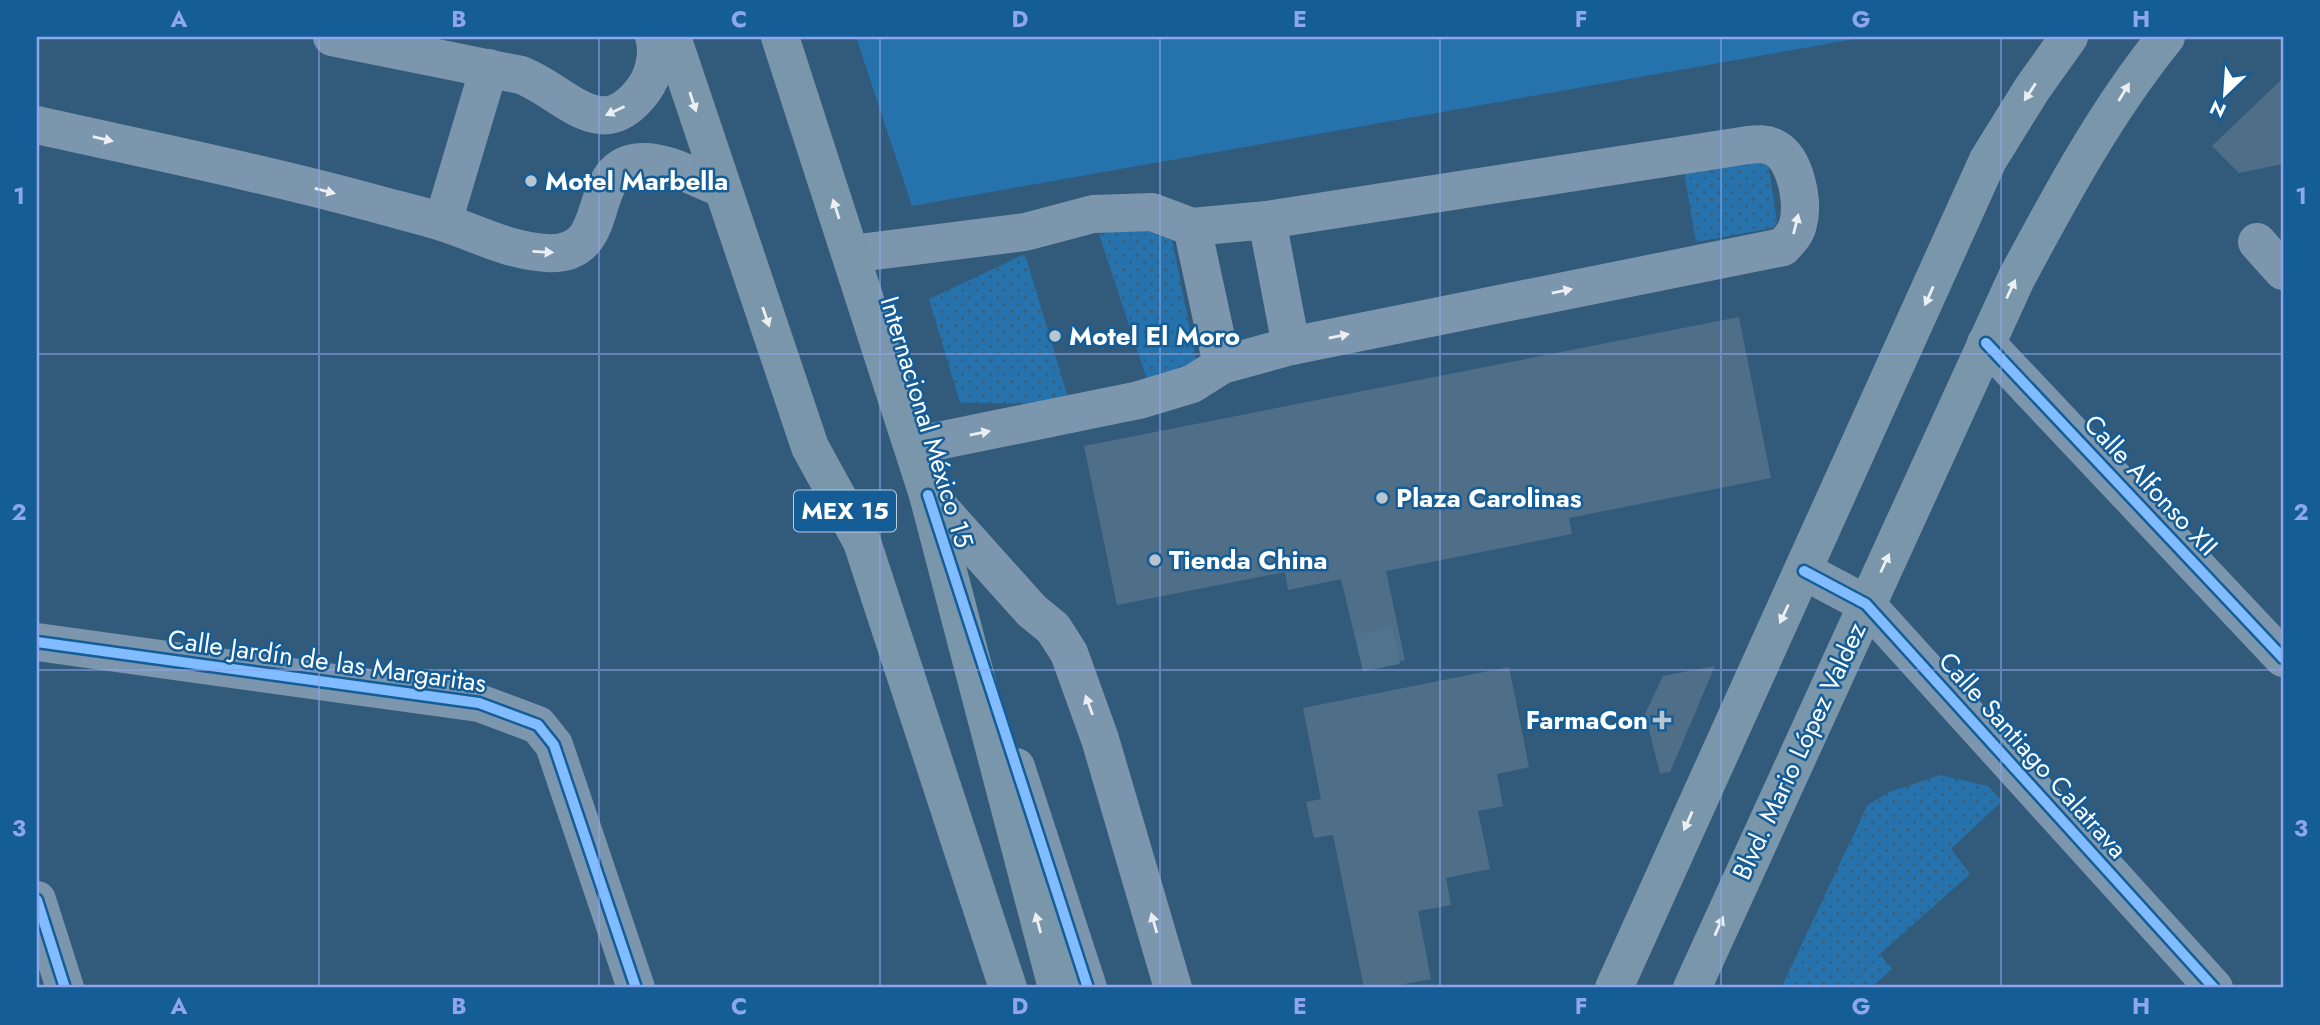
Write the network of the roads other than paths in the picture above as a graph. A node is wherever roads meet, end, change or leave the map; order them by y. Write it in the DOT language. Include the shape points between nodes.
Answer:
graph roads {
  1 [pos="332,37"];
  2 [pos="654,37"];
  3 [pos="671,37"];
  4 [pos="780,37"];
  5 [pos="2070,37"];
  6 [pos="2166,37"];
  7 [pos="489,68"];
  8 [pos="37,125"];
  9 [pos="722,188"];
  10 [pos="1266,220"];
  11 [pos="443,222"];
  12 [pos="1192,227"];
  13 [pos="2257,243"];
  14 [pos="851,254"];
  15 [pos="2283,271"];
  16 [pos="1986,343"];
  17 [pos="1291,346"];
  18 [pos="1222,365"];
  19 [pos="913,446"];
  20 [pos="928,495"];
  21 [pos="870,567"];
  22 [pos="1804,571"];
  23 [pos="1866,604"];
  24 [pos="37,642"];
  25 [pos="2283,658"];
  26 [pos="37,900"];
  27 [pos="65,988"];
  28 [pos="636,988"];
  29 [pos="991,988"];
  30 [pos="1008,988"];
  31 [pos="1057,988"];
  32 [pos="1088,988"];
  33 [pos="1173,988"];
  34 [pos="1614,988"];
  35 [pos="1692,988"];
  36 [pos="2214,988"];
  1 -- 7 [label="street"];
  2 -- 7 [label="street, one-way" via="657,47 650,79 636,99 598,117 536,81"];
  3 -- 9 [label="main road, MEX 15, one-way"];
  14 -- 4 [label="main road, Internacional México 15 / MEX 15, one-way"];
  5 -- 22 [label="main road, one-way" via="1988,160"];
  16 -- 6 [label="main road, Blvd. Mario López Valdez, one-way" via="2054,208 2130,81"];
  7 -- 11 [label="street"];
  8 -- 11 [label="street, one-way"];
  11 -- 9 [label="street, one-way" via="521,250 569,252 587,240 610,176 623,164 664,164"];
  9 -- 21 [label="main road, MEX 15, one-way" via="810,447 862,542"];
  10 -- 12 [label="street"];
  10 -- 17 [label="street"];
  17 -- 10 [label="street, one-way" via="1783,247 1799,223 1798,189 1785,157 1764,144"];
  12 -- 14 [label="street" via="1152,212 1093,214 1025,232"];
  12 -- 18 [label="street"];
  13 -- 15 [label="street"];
  14 -- 19 [label="main road, Internacional México 15 / MEX 15"];
  23 -- 16 [label="main road, Blvd. Mario López Valdez, one-way"];
  16 -- 25 [label="street, Calle Alfonso XII"];
  17 -- 18 [label="street"];
  19 -- 18 [label="street, one-way" via="1139,400 1192,384"];
  19 -- 20 [label="main road, Internacional México 15 / MEX 15"];
  31 -- 20 [label="main road, Internacional México 15 / MEX 15, one-way"];
  20 -- 32 [label="street"];
  33 -- 20 [label="street, one-way" via="1097,728 1069,653 1053,628 1032,611"];
  21 -- 29 [label="street"];
  21 -- 30 [label="main road, MEX 15"];
  22 -- 23 [label="street, Calle Santiago Calatrava"];
  22 -- 34 [label="main road, one-way"];
  35 -- 23 [label="main road, Blvd. Mario López Valdez, one-way"];
  23 -- 36 [label="street, Calle Santiago Calatrava"];
  24 -- 28 [label="street, Calle Jardín de las Margaritas" via="479,703 538,725 554,745"];
  26 -- 27 [label="street"];
}
